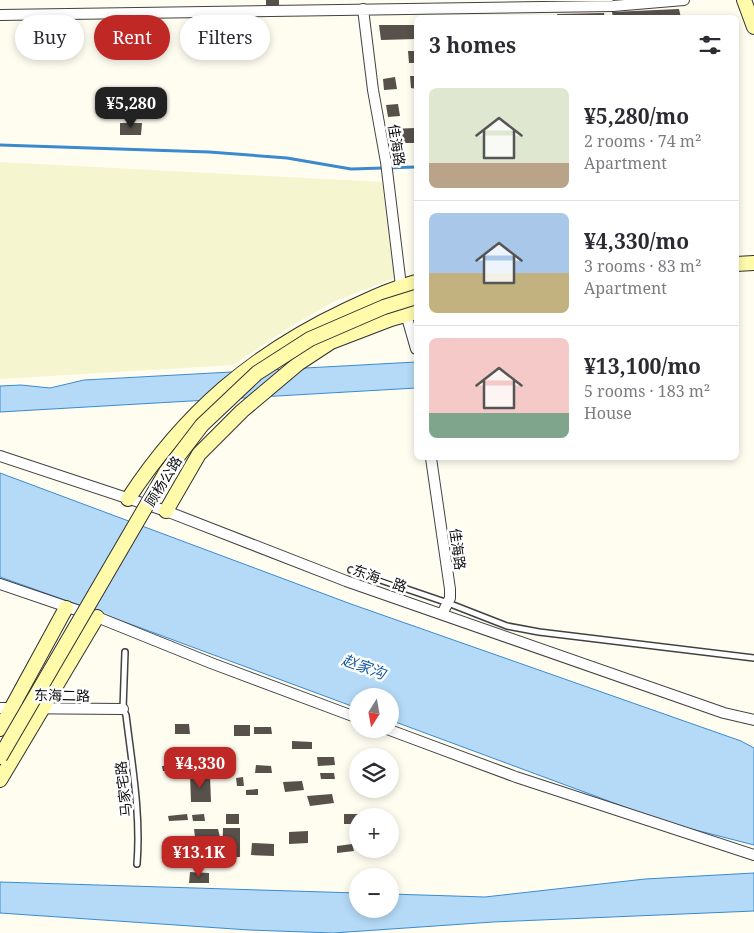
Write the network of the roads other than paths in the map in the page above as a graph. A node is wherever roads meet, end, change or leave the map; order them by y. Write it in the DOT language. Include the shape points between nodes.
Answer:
graph roads {
  1 [pos="684,0"];
  2 [pos="744,0"];
  3 [pos="348,5"];
  4 [pos="364,9"];
  5 [pos="0,15"];
  6 [pos="754,27"];
  7 [pos="754,263"];
  8 [pos="739,264"];
  9 [pos="414,283"];
  10 [pos="401,286"];
  11 [pos="414,299"];
  12 [pos="411,313"];
  13 [pos="414,335"];
  14 [pos="0,456"];
  15 [pos="431,460"];
  16 [pos="128,499"];
  17 [pos="166,511"];
  18 [pos="351,570"];
  19 [pos="0,584"];
  20 [pos="448,603"];
  21 [pos="66,608"];
  22 [pos="442,614"];
  23 [pos="97,617"];
  24 [pos="125,652"];
  25 [pos="754,658"];
  26 [pos="6,708"];
  27 [pos="43,708"];
  28 [pos="123,709"];
  29 [pos="349,715"];
  30 [pos="754,720"];
  31 [pos="0,730"];
  32 [pos="399,733"];
  33 [pos="0,757"];
  34 [pos="0,780"];
  35 [pos="754,855"];
  36 [pos="137,864"];
  1 -- 4 [label="street" via="612,6"];
  2 -- 6 [label="street"];
  3 -- 4 [label="street"];
  3 -- 5 [label="street"];
  4 -- 10 [label="street, 佳海路"];
  7 -- 8 [label="street"];
  9 -- 10 [label="street"];
  10 -- 16 [label="street" via="310,327 247,368 200,408"];
  11 -- 33 [label="street, 顾杨公路, bridge" via="384,307 310,339 257,373 202,425 166,472"];
  12 -- 13 [label="street"];
  12 -- 17 [label="street" via="331,342 299,363 242,411 199,454"];
  14 -- 16 [label="street, 东海一路"];
  15 -- 20 [label="street, 佳海路" via="450,589"];
  16 -- 17 [label="street, 东海一路"];
  17 -- 22 [label="street, 东海一路" via="346,581"];
  18 -- 20 [label="lane"];
  19 -- 21 [label="street"];
  20 -- 22 [label="street, 佳海路"];
  20 -- 25 [label="lane" via="507,626 539,632"];
  21 -- 23 [label="street"];
  21 -- 26 [label="street"];
  22 -- 30 [label="street, 东海一路" via="724,713"];
  23 -- 27 [label="street"];
  23 -- 29 [label="street"];
  24 -- 28 [label="lane, 马家宅路"];
  26 -- 27 [label="street, 东海二路"];
  26 -- 31 [label="street"];
  27 -- 28 [label="street, 东海二路"];
  27 -- 34 [label="street"];
  28 -- 36 [label="lane, 马家宅路" via="137,809"];
  32 -- 35 [label="street" via="516,777"];
}
